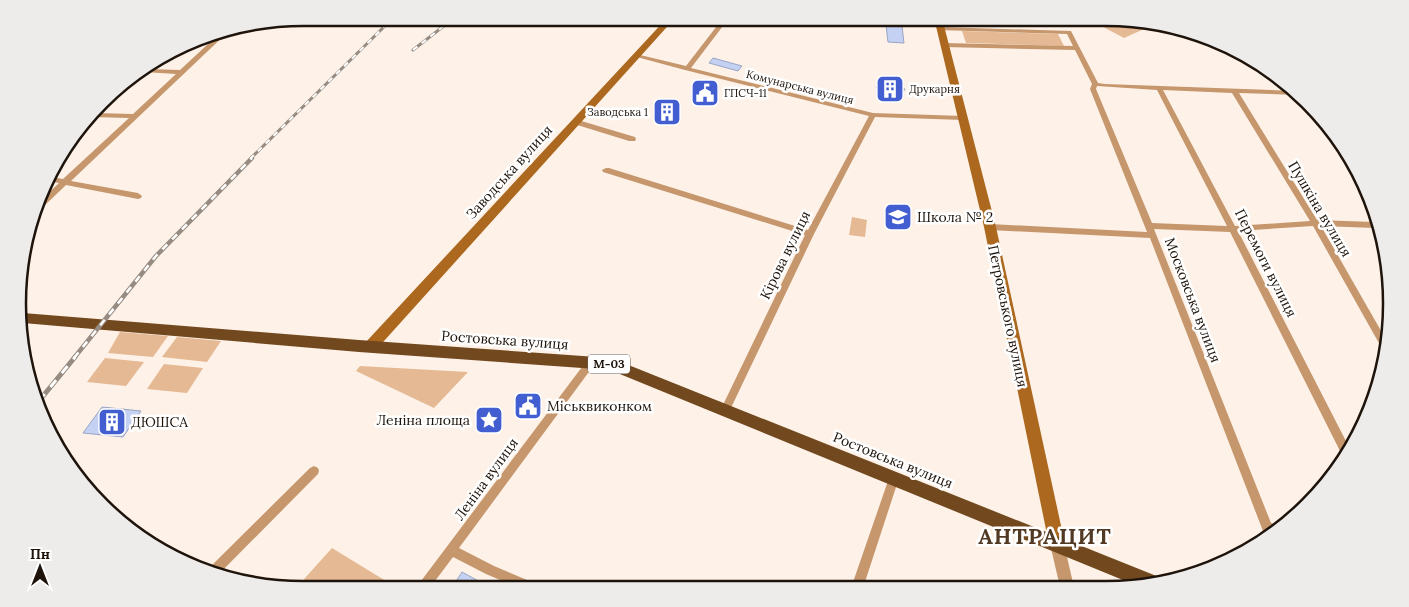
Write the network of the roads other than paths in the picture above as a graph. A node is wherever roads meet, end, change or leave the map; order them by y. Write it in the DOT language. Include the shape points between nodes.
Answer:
graph roads {
  1 [pos="664,26"];
  2 [pos="720,26"];
  3 [pos="940,26"];
  4 [pos="982,26"];
  5 [pos="215,41"];
  6 [pos="944,45"];
  7 [pos="1077,48"];
  8 [pos="636,56"];
  9 [pos="686,69"];
  10 [pos="152,71"];
  11 [pos="180,72"];
  12 [pos="1095,84"];
  13 [pos="1159,88"];
  14 [pos="1234,91"];
  15 [pos="1285,93"];
  16 [pos="100,115"];
  17 [pos="873,115"];
  18 [pos="134,116"];
  19 [pos="963,118"];
  20 [pos="576,122"];
  21 [pos="632,139"];
  22 [pos="606,170"];
  23 [pos="55,180"];
  24 [pos="64,182"];
  25 [pos="138,196"];
  26 [pos="46,199"];
  27 [pos="1315,224"];
  28 [pos="1371,225"];
  29 [pos="1149,226"];
  30 [pos="990,227"];
  31 [pos="1233,229"];
  32 [pos="810,234"];
  33 [pos="1153,236"];
  34 [pos="27,318"];
  35 [pos="1380,337"];
  36 [pos="370,347"];
  37 [pos="591,362"];
  38 [pos="726,409"];
  39 [pos="1343,446"];
  40 [pos="314,471"];
  41 [pos="894,478"];
  42 [pos="1268,527"];
  43 [pos="1057,544"];
  44 [pos="451,550"];
  45 [pos="218,567"];
  46 [pos="1140,578"];
  47 [pos="428,581"];
  48 [pos="516,581"];
  49 [pos="859,581"];
  50 [pos="1066,581"];
  1 -- 8 [label="main road, Заводська вулиця"];
  2 -- 9 [label="street"];
  3 -- 6 [label="main road, Петровського вулиця"];
  4 -- 7 [label="street, Московська вулиця" via="1069,32"];
  5 -- 11 [label="street"];
  6 -- 7 [label="street"];
  6 -- 19 [label="main road, Петровського вулиця"];
  7 -- 12 [label="street, Московська вулиця"];
  8 -- 9 [label="street, Комунарська вулиця"];
  8 -- 20 [label="main road, Заводська вулиця"];
  9 -- 17 [label="street, Комунарська вулиця"];
  10 -- 11 [label="street"];
  11 -- 18 [label="street"];
  12 -- 13 [label="street"];
  12 -- 29 [label="street, Московська вулиця" via="1093,89"];
  13 -- 14 [label="street"];
  13 -- 31 [label="street, Перемоги вулиця"];
  14 -- 15 [label="street"];
  14 -- 27 [label="street, Пушкіна вулиця"];
  16 -- 18 [label="street"];
  17 -- 19 [label="street, Комунарська вулиця"];
  17 -- 32 [label="street, Кірова вулиця"];
  18 -- 24 [label="street"];
  19 -- 30 [label="main road, Петровського вулиця"];
  20 -- 21 [label="street"];
  20 -- 36 [label="main road, Заводська вулиця"];
  22 -- 32 [label="street"];
  23 -- 24 [label="street"];
  24 -- 25 [label="street"];
  24 -- 26 [label="street"];
  27 -- 28 [label="street"];
  27 -- 31 [label="street"];
  27 -- 35 [label="street, Пушкіна вулиця"];
  29 -- 31 [label="street"];
  29 -- 33 [label="street, Московська вулиця"];
  30 -- 33 [label="street"];
  30 -- 43 [label="main road, Петровського вулиця"];
  31 -- 39 [label="street, Перемоги вулиця"];
  32 -- 38 [label="street, Кірова вулиця"];
  33 -- 42 [label="street, Московська вулиця"];
  34 -- 36 [label="highway, Ростовська вулиця / М-03"];
  36 -- 37 [label="highway, Ростовська вулиця / М-03"];
  37 -- 38 [label="highway, Ростовська вулиця / М-03" via="611,364"];
  37 -- 44 [label="street, Леніна вулиця"];
  38 -- 41 [label="highway, Ростовська вулиця / М-03"];
  40 -- 45 [label="street"];
  41 -- 43 [label="highway, Ростовська вулиця / М-03"];
  41 -- 49 [label="street"];
  43 -- 46 [label="highway, Ростовська вулиця / М-03"];
  43 -- 50 [label="street, Петровського вулиця"];
  44 -- 47 [label="street, Леніна вулиця"];
  44 -- 48 [label="street"];
}
